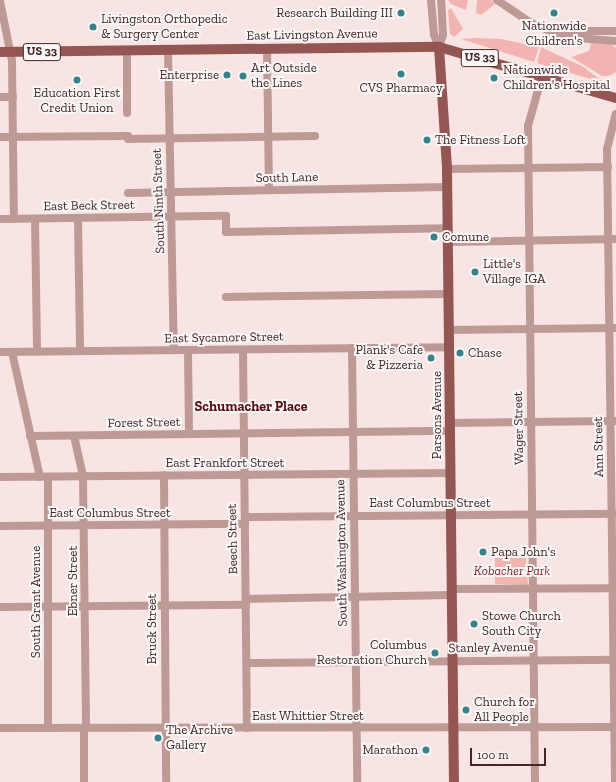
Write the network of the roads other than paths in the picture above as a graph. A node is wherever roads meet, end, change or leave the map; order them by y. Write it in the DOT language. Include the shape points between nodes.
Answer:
graph roads {
  1 [pos="431,0"];
  2 [pos="441,0"];
  3 [pos="497,0"];
  4 [pos="503,0"];
  5 [pos="0,1"];
  6 [pos="508,8"];
  7 [pos="616,31"];
  8 [pos="562,35"];
  9 [pos="616,35"];
  10 [pos="616,40"];
  11 [pos="439,47"];
  12 [pos="267,48"];
  13 [pos="168,50"];
  14 [pos="127,51"];
  15 [pos="0,52"];
  16 [pos="11,52"];
  17 [pos="542,76"];
  18 [pos="0,97"];
  19 [pos="13,97"];
  20 [pos="616,98"];
  21 [pos="127,113"];
  22 [pos="616,114"];
  23 [pos="315,136"];
  24 [pos="0,137"];
  25 [pos="13,137"];
  26 [pos="268,137"];
  27 [pos="170,138"];
  28 [pos="608,167"];
  29 [pos="528,168"];
  30 [pos="447,169"];
  31 [pos="447,187"];
  32 [pos="269,190"];
  33 [pos="171,192"];
  34 [pos="128,193"];
  35 [pos="173,217"];
  36 [pos="78,218"];
  37 [pos="0,219"];
  38 [pos="14,219"];
  39 [pos="35,219"];
  40 [pos="447,228"];
  41 [pos="612,239"];
  42 [pos="529,240"];
  43 [pos="448,242"];
  44 [pos="448,294"];
  45 [pos="226,297"];
  46 [pos="613,328"];
  47 [pos="530,329"];
  48 [pos="449,330"];
  49 [pos="449,347"];
  50 [pos="352,348"];
  51 [pos="80,350"];
  52 [pos="174,350"];
  53 [pos="188,350"];
  54 [pos="243,350"];
  55 [pos="37,351"];
  56 [pos="0,352"];
  57 [pos="12,352"];
  58 [pos="613,421"];
  59 [pos="531,422"];
  60 [pos="450,427"];
  61 [pos="353,432"];
  62 [pos="189,434"];
  63 [pos="244,434"];
  64 [pos="30,436"];
  65 [pos="74,436"];
  66 [pos="450,472"];
  67 [pos="354,474"];
  68 [pos="164,475"];
  69 [pos="244,475"];
  70 [pos="83,476"];
  71 [pos="0,477"];
  72 [pos="44,477"];
  73 [pos="532,514"];
  74 [pos="614,514"];
  75 [pos="451,515"];
  76 [pos="354,516"];
  77 [pos="245,521"];
  78 [pos="164,525"];
  79 [pos="0,526"];
  80 [pos="48,526"];
  81 [pos="85,526"];
  82 [pos="533,588"];
  83 [pos="614,588"];
  84 [pos="452,592"];
  85 [pos="355,597"];
  86 [pos="246,602"];
  87 [pos="85,606"];
  88 [pos="164,606"];
  89 [pos="0,607"];
  90 [pos="48,607"];
  91 [pos="452,660"];
  92 [pos="534,660"];
  93 [pos="615,660"];
  94 [pos="356,662"];
  95 [pos="247,663"];
  96 [pos="356,727"];
  97 [pos="534,727"];
  98 [pos="615,727"];
  99 [pos="0,728"];
  100 [pos="48,728"];
  101 [pos="85,728"];
  102 [pos="166,728"];
  103 [pos="247,728"];
  104 [pos="453,728"];
  105 [pos="84,782"];
  106 [pos="166,782"];
  107 [pos="357,782"];
  108 [pos="454,782"];
  109 [pos="535,782"];
  110 [pos="615,782"];
  1 -- 11 [label="street, Parsons Avenue" via="434,35"];
  2 -- 11 [label="street, Parsons Avenue" via="444,35"];
  3 -- 6 [label="street"];
  4 -- 6 [label="street"];
  5 -- 16 [label="street"];
  6 -- 8 [label="street" via="531,23"];
  7 -- 8 [label="street" via="567,31"];
  8 -- 10 [label="street" via="573,39"];
  9 -- 10 [label="street"];
  11 -- 12 [label="main road, East Livingston Avenue / US 33"];
  11 -- 17 [label="main road, East Livingston Avenue / US 33"];
  11 -- 30 [label="main road, Parsons Avenue"];
  12 -- 13 [label="main road, East Livingston Avenue / US 33"];
  12 -- 26 [label="street"];
  13 -- 14 [label="main road, East Livingston Avenue / US 33"];
  13 -- 27 [label="street, South Ninth Street"];
  14 -- 16 [label="main road, East Livingston Avenue / US 33"];
  14 -- 21 [label="street"];
  15 -- 16 [label="main road, East Livingston Avenue / US 33"];
  16 -- 19 [label="street"];
  17 -- 20 [label="main road, East Livingston Avenue / US 33"];
  17 -- 29 [label="street, Wager Street" via="529,117"];
  18 -- 19 [label="street"];
  19 -- 25 [label="street"];
  22 -- 28 [label="street, Ann Street" via="607,145"];
  23 -- 26 [label="street"];
  24 -- 25 [label="street"];
  25 -- 27 [label="street"];
  25 -- 38 [label="street"];
  26 -- 27 [label="street"];
  26 -- 32 [label="street"];
  27 -- 33 [label="street, South Ninth Street"];
  28 -- 29 [label="street"];
  28 -- 41 [label="street, Ann Street"];
  29 -- 30 [label="street"];
  29 -- 42 [label="street, Wager Street"];
  30 -- 31 [label="main road, Parsons Avenue"];
  31 -- 32 [label="street, South Lane"];
  31 -- 40 [label="main road, Parsons Avenue"];
  32 -- 33 [label="street, South Lane"];
  33 -- 34 [label="street, South Lane"];
  33 -- 35 [label="street, South Ninth Street"];
  35 -- 36 [label="street, East Beck Street"];
  35 -- 40 [label="street, East Beck Street" via="226,216 226,232"];
  35 -- 52 [label="street, South Ninth Street"];
  36 -- 39 [label="street, East Beck Street"];
  36 -- 51 [label="street"];
  37 -- 38 [label="street, East Beck Street"];
  38 -- 39 [label="street, East Beck Street"];
  39 -- 55 [label="street"];
  40 -- 43 [label="main road, Parsons Avenue"];
  41 -- 42 [label="street"];
  41 -- 46 [label="street, Ann Street"];
  42 -- 43 [label="street"];
  42 -- 47 [label="street, Wager Street"];
  43 -- 44 [label="main road, Parsons Avenue"];
  44 -- 45 [label="street"];
  44 -- 48 [label="main road, Parsons Avenue"];
  46 -- 47 [label="street"];
  46 -- 58 [label="street, Ann Street"];
  47 -- 48 [label="street"];
  47 -- 59 [label="street, Wager Street"];
  48 -- 49 [label="main road, Parsons Avenue"];
  49 -- 50 [label="street, East Sycamore Street"];
  49 -- 60 [label="main road, Parsons Avenue"];
  50 -- 54 [label="street, East Sycamore Street"];
  50 -- 61 [label="street, South Washington Avenue"];
  51 -- 52 [label="street, East Sycamore Street"];
  51 -- 55 [label="street, East Sycamore Street"];
  52 -- 53 [label="street, East Sycamore Street"];
  53 -- 54 [label="street, East Sycamore Street"];
  53 -- 62 [label="street"];
  54 -- 63 [label="street, Beech Street"];
  55 -- 57 [label="street, East Sycamore Street"];
  56 -- 57 [label="street, East Sycamore Street"];
  57 -- 64 [label="street, South Grant Avenue"];
  58 -- 59 [label="street, Forest Street"];
  58 -- 74 [label="street, Ann Street"];
  59 -- 60 [label="street, Forest Street"];
  59 -- 73 [label="street, Wager Street"];
  60 -- 61 [label="street, Forest Street"];
  60 -- 66 [label="main road, Parsons Avenue"];
  61 -- 63 [label="street, Forest Street"];
  61 -- 67 [label="street, South Washington Avenue"];
  62 -- 63 [label="street, Forest Street"];
  62 -- 65 [label="street, Forest Street"];
  63 -- 69 [label="street, Beech Street"];
  64 -- 65 [label="street, Forest Street"];
  64 -- 72 [label="street, South Grant Avenue"];
  65 -- 70 [label="street, Ebner Street"];
  66 -- 67 [label="street, East Frankfort Street"];
  66 -- 75 [label="main road, Parsons Avenue"];
  67 -- 69 [label="street, East Frankfort Street"];
  67 -- 76 [label="street, South Washington Avenue"];
  68 -- 69 [label="street, East Frankfort Street"];
  68 -- 70 [label="street, East Frankfort Street"];
  68 -- 78 [label="street, Bruck Street"];
  69 -- 77 [label="street, Beech Street"];
  70 -- 72 [label="street, East Frankfort Street"];
  70 -- 81 [label="street, Ebner Street"];
  71 -- 72 [label="street, East Frankfort Street"];
  72 -- 80 [label="street, South Grant Avenue"];
  73 -- 74 [label="street, East Columbus Street"];
  73 -- 75 [label="street, East Columbus Street"];
  73 -- 82 [label="street, Wager Street"];
  74 -- 83 [label="street, Ann Street"];
  75 -- 76 [label="street, East Columbus Street"];
  75 -- 84 [label="main road, Parsons Avenue"];
  76 -- 77 [label="street, East Columbus Street"];
  76 -- 85 [label="street, South Washington Avenue"];
  77 -- 78 [label="street, East Columbus Street"];
  77 -- 86 [label="street, Beech Street"];
  78 -- 81 [label="street, East Columbus Street"];
  78 -- 88 [label="street, Bruck Street"];
  79 -- 80 [label="street, East Columbus Street"];
  80 -- 81 [label="street, East Columbus Street"];
  80 -- 90 [label="street, South Grant Avenue"];
  81 -- 87 [label="street, Ebner Street"];
  82 -- 83 [label="street"];
  82 -- 84 [label="street"];
  82 -- 92 [label="street, Wager Street"];
  83 -- 93 [label="street, Ann Street"];
  84 -- 85 [label="street"];
  84 -- 91 [label="main road, Parsons Avenue"];
  85 -- 86 [label="street"];
  85 -- 94 [label="street, South Washington Avenue"];
  86 -- 88 [label="street"];
  86 -- 95 [label="street, Beech Street"];
  87 -- 88 [label="street"];
  87 -- 90 [label="street"];
  87 -- 101 [label="street, Ebner Street"];
  88 -- 102 [label="street, Bruck Street"];
  89 -- 90 [label="street"];
  90 -- 100 [label="street, South Grant Avenue"];
  91 -- 92 [label="street, Stanley Avenue"];
  91 -- 94 [label="street, Stanley Avenue"];
  91 -- 104 [label="main road, Parsons Avenue"];
  92 -- 93 [label="street, Stanley Avenue"];
  92 -- 97 [label="street, Wager Street"];
  93 -- 98 [label="street, Ann Street"];
  94 -- 95 [label="street, Stanley Avenue"];
  94 -- 96 [label="street, South Washington Avenue"];
  95 -- 103 [label="street, Beech Street"];
  96 -- 103 [label="street, East Whittier Street"];
  96 -- 104 [label="street, East Whittier Street"];
  96 -- 107 [label="street, South Washington Avenue"];
  97 -- 98 [label="street, East Whittier Street"];
  97 -- 104 [label="street, East Whittier Street"];
  97 -- 109 [label="street, Wager Street"];
  98 -- 110 [label="street, Ann Street"];
  99 -- 100 [label="street, East Whittier Street"];
  100 -- 101 [label="street, East Whittier Street"];
  101 -- 102 [label="street, East Whittier Street"];
  101 -- 105 [label="street, Ebner Street"];
  102 -- 103 [label="street, East Whittier Street"];
  102 -- 106 [label="street, Bruck Street"];
  104 -- 108 [label="main road, Parsons Avenue"];
}
